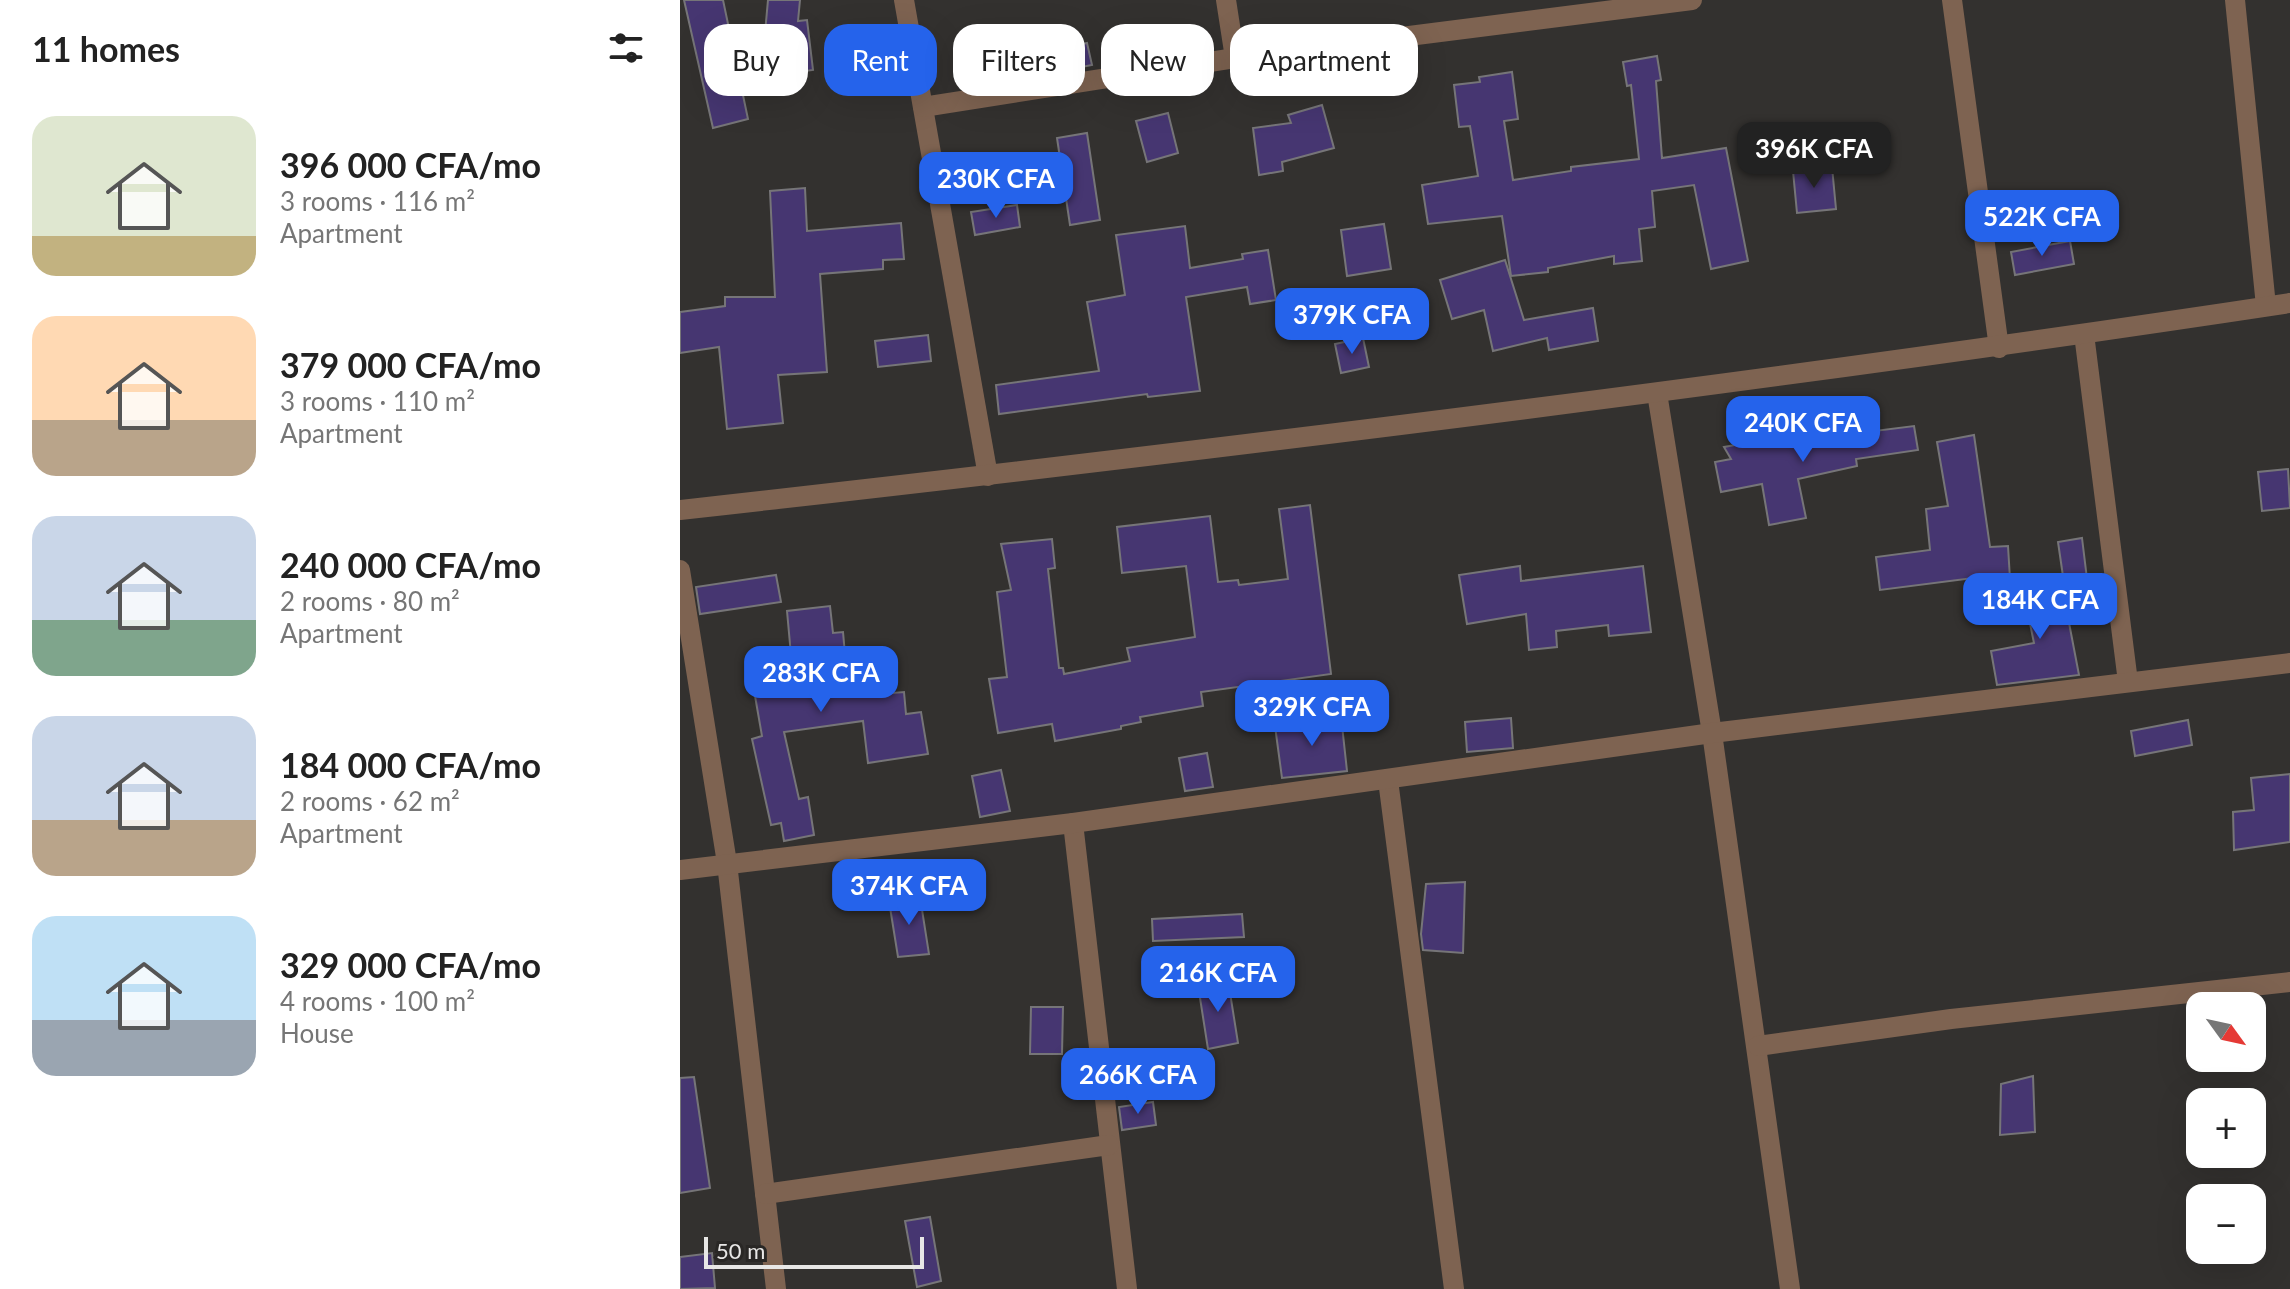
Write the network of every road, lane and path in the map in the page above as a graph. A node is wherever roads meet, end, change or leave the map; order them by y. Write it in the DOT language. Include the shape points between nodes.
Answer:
graph roads {
  1 [pos="904,0"];
  2 [pos="1226,0"];
  3 [pos="1692,0"];
  4 [pos="1952,0"];
  5 [pos="2235,0"];
  6 [pos="1230,26"];
  7 [pos="1418,35"];
  8 [pos="1230,59"];
  9 [pos="923,107"];
  10 [pos="2290,303"];
  11 [pos="2266,306"];
  12 [pos="2084,334"];
  13 [pos="1999,348"];
  14 [pos="1657,393"];
  15 [pos="988,476"];
  16 [pos="680,510"];
  17 [pos="680,570"];
  18 [pos="2290,663"];
  19 [pos="2128,682"];
  20 [pos="1712,733"];
  21 [pos="1388,780"];
  22 [pos="1073,823"];
  23 [pos="727,863"];
  24 [pos="680,870"];
  25 [pos="2290,982"];
  26 [pos="1758,1046"];
  27 [pos="1109,1145"];
  28 [pos="765,1194"];
  29 [pos="776,1289"];
  30 [pos="1127,1289"];
  31 [pos="1454,1289"];
  32 [pos="1790,1289"];
  1 -- 9 [label="street"];
  2 -- 6 [label="street"];
  3 -- 7 [label="street"];
  4 -- 13 [label="street"];
  5 -- 11 [label="street"];
  8 -- 9 [label="street"];
  9 -- 15 [label="street"];
  10 -- 11 [label="street"];
  11 -- 12 [label="street"];
  12 -- 13 [label="street"];
  12 -- 19 [label="street"];
  13 -- 14 [label="street"];
  14 -- 15 [label="street"];
  14 -- 20 [label="street"];
  15 -- 16 [label="street"];
  17 -- 23 [label="street"];
  18 -- 19 [label="street"];
  19 -- 20 [label="street"];
  20 -- 21 [label="street"];
  20 -- 26 [label="street"];
  21 -- 22 [label="street"];
  21 -- 31 [label="street"];
  22 -- 23 [label="street"];
  22 -- 27 [label="street"];
  23 -- 24 [label="street"];
  23 -- 28 [label="street"];
  25 -- 26 [label="street"];
  26 -- 32 [label="street"];
  27 -- 28 [label="street"];
  27 -- 30 [label="street"];
  28 -- 29 [label="street"];
}
